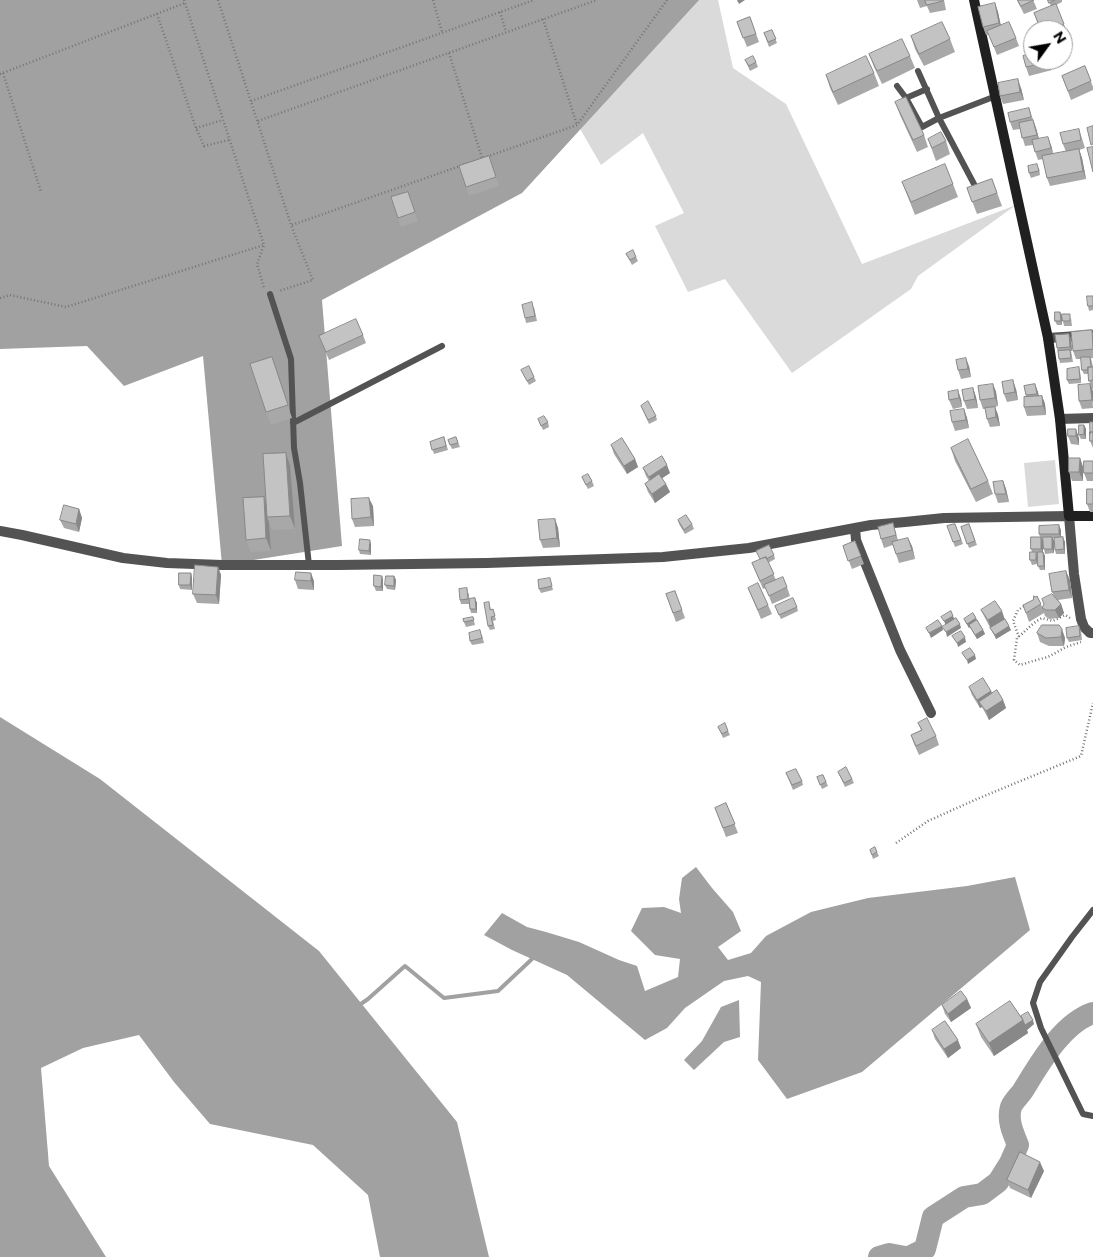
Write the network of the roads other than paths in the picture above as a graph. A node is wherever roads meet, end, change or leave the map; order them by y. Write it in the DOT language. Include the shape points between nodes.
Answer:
graph roads {
  1 [pos="974,0"];
  2 [pos="918,71"];
  3 [pos="897,86"];
  4 [pos="926,89"];
  5 [pos="996,96"];
  6 [pos="906,98"];
  7 [pos="938,118"];
  8 [pos="974,184"];
  9 [pos="270,294"];
  10 [pos="1093,336"];
  11 [pos="1048,338"];
  12 [pos="442,346"];
  13 [pos="1093,418"];
  14 [pos="1060,419"];
  15 [pos="293,423"];
  16 [pos="1069,516"];
  17 [pos="1093,516"];
  18 [pos="855,528"];
  19 [pos="0,531"];
  20 [pos="309,565"];
  21 [pos="1093,633"];
  22 [pos="931,713"];
  23 [pos="1093,910"];
  24 [pos="1093,1116"];
  1 -- 5 [label="street"];
  2 -- 4 [label="lane"];
  3 -- 6 [label="lane"];
  4 -- 6 [label="lane"];
  4 -- 7 [label="lane"];
  5 -- 7 [label="lane"];
  5 -- 11 [label="street"];
  6 -- 7 [label="lane" via="922,127"];
  7 -- 8 [label="lane"];
  9 -- 15 [label="lane" via="291,359"];
  10 -- 11 [label="street"];
  11 -- 14 [label="street"];
  12 -- 15 [label="lane"];
  13 -- 14 [label="street"];
  14 -- 16 [label="street"];
  15 -- 20 [label="lane"];
  16 -- 17 [label="street"];
  16 -- 18 [label="street" via="944,518"];
  16 -- 21 [label="street" via="1081,619 1084,627"];
  18 -- 20 [label="street" via="749,548 663,557"];
  18 -- 22 [label="street" via="856,540 900,650"];
  19 -- 20 [label="street" via="124,558 167,563"];
  23 -- 24 [label="lane" via="1040,982 1033,1003 1041,1028 1083,1114"];
}
